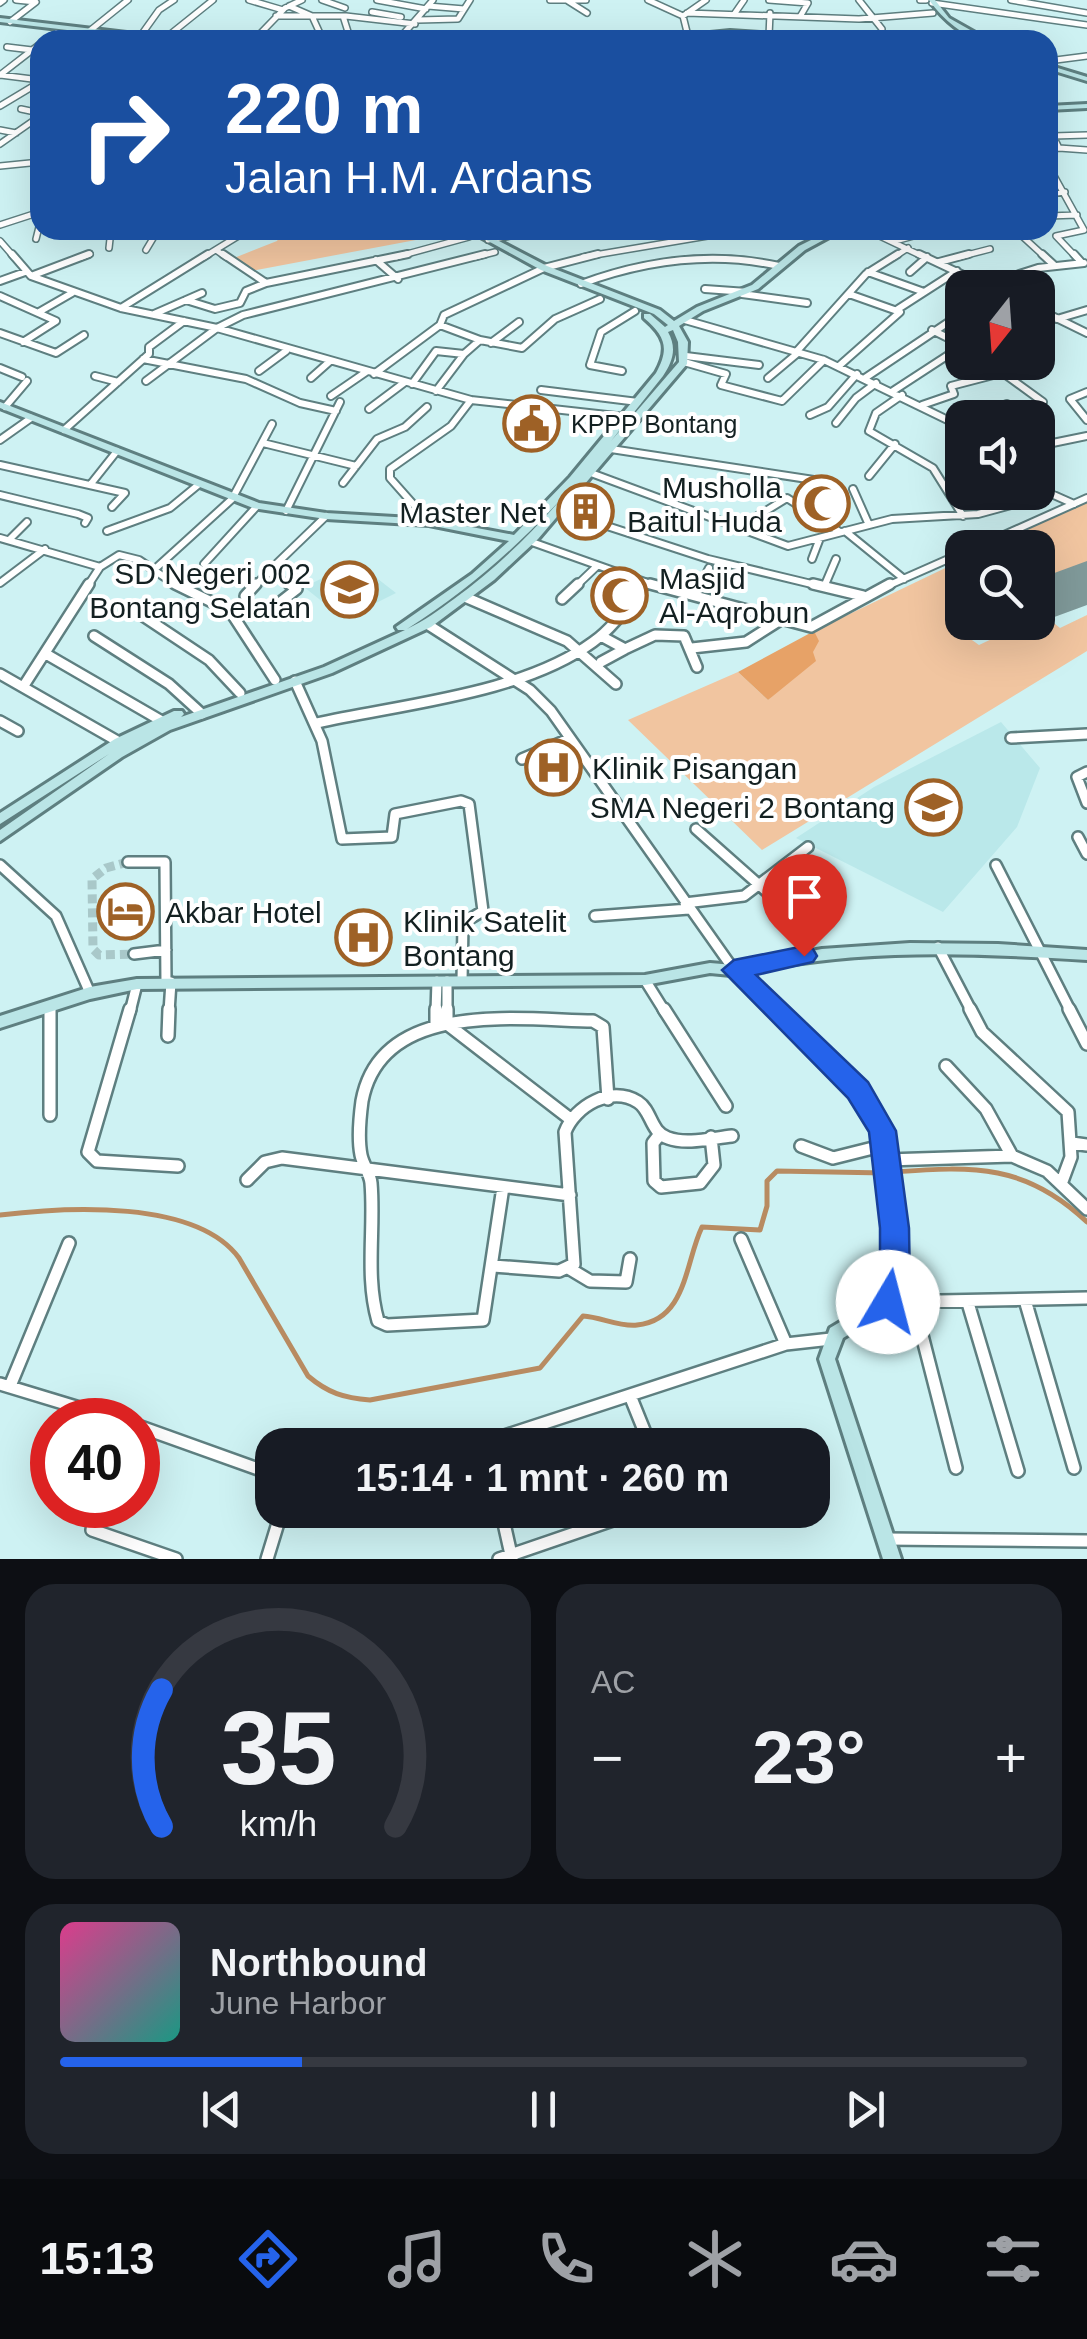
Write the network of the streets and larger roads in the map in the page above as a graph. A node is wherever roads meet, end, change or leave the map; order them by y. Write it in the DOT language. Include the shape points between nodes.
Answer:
graph roads {
  1 [pos="16,0"];
  2 [pos="128,0"];
  3 [pos="174,0"];
  4 [pos="212,0"];
  5 [pos="249,0"];
  6 [pos="302,0"];
  7 [pos="322,0"];
  8 [pos="377,0"];
  9 [pos="470,0"];
  10 [pos="550,0"];
  11 [pos="584,0"];
  12 [pos="648,0"];
  13 [pos="706,0"];
  14 [pos="744,0"];
  15 [pos="769,0"];
  16 [pos="859,0"];
  17 [pos="1011,0"];
  18 [pos="1053,0"];
  19 [pos="568,1"];
  20 [pos="927,1"];
  21 [pos="430,3"];
  22 [pos="1049,7"];
  23 [pos="285,8"];
  24 [pos="344,8"];
  25 [pos="464,8"];
  26 [pos="372,12"];
  27 [pos="933,12"];
  28 [pos="587,13"];
  29 [pos="735,13"];
  30 [pos="770,13"];
  31 [pos="1087,13"];
  32 [pos="684,14"];
  33 [pos="800,15"];
  34 [pos="276,16"];
  35 [pos="343,16"];
  36 [pos="312,18"];
  37 [pos="872,18"];
  38 [pos="1043,18"];
  39 [pos="417,21"];
  40 [pos="4,23"];
  41 [pos="1087,25"];
  42 [pos="40,30"];
  43 [pos="62,30"];
  44 [pos="91,30"];
  45 [pos="145,30"];
  46 [pos="178,30"];
  47 [pos="263,30"];
  48 [pos="318,30"];
  49 [pos="347,30"];
  50 [pos="408,30"];
  51 [pos="687,30"];
  52 [pos="769,30"];
  53 [pos="882,30"];
  54 [pos="961,30"];
  55 [pos="967,30"];
  56 [pos="8,46"];
  57 [pos="30,50"];
  58 [pos="30,52"];
  59 [pos="1087,56"];
  60 [pos="1058,62"];
  61 [pos="1058,68"];
  62 [pos="0,75"];
  63 [pos="1087,79"];
  64 [pos="30,80"];
  65 [pos="30,87"];
  66 [pos="0,106"];
  67 [pos="1087,106"];
  68 [pos="1058,107"];
  69 [pos="21,109"];
  70 [pos="30,111"];
  71 [pos="30,122"];
  72 [pos="0,130"];
  73 [pos="19,131"];
  74 [pos="30,131"];
  75 [pos="1058,136"];
  76 [pos="1087,136"];
  77 [pos="0,144"];
  78 [pos="1059,148"];
  79 [pos="1087,150"];
  80 [pos="30,163"];
  81 [pos="0,166"];
  82 [pos="1058,181"];
  83 [pos="1065,192"];
  84 [pos="1058,193"];
  85 [pos="1077,214"];
  86 [pos="30,215"];
  87 [pos="1058,215"];
  88 [pos="0,225"];
  89 [pos="1086,231"];
  90 [pos="1058,236"];
  91 [pos="1058,238"];
  92 [pos="110,240"];
  93 [pos="152,240"];
  94 [pos="232,240"];
  95 [pos="452,240"];
  96 [pos="478,240"];
  97 [pos="488,240"];
  98 [pos="681,240"];
  99 [pos="818,240"];
  100 [pos="898,240"];
  101 [pos="1026,240"];
  102 [pos="0,241"];
  103 [pos="894,241"];
  104 [pos="109,248"];
  105 [pos="908,248"];
  106 [pos="990,249"];
  107 [pos="146,250"];
  108 [pos="216,250"];
  109 [pos="495,252"];
  110 [pos="90,254"];
  111 [pos="927,256"];
  112 [pos="376,260"];
  113 [pos="938,262"];
  114 [pos="1084,263"];
  115 [pos="779,266"];
  116 [pos="1055,266"];
  117 [pos="539,270"];
  118 [pos="956,270"];
  119 [pos="1042,270"];
  120 [pos="868,272"];
  121 [pos="910,272"];
  122 [pos="28,274"];
  123 [pos="398,279"];
  124 [pos="945,279"];
  125 [pos="0,282"];
  126 [pos="266,283"];
  127 [pos="581,284"];
  128 [pos="705,289"];
  129 [pos="202,292"];
  130 [pos="924,292"];
  131 [pos="72,293"];
  132 [pos="745,293"];
  133 [pos="849,294"];
  134 [pos="600,298"];
  135 [pos="2,299"];
  136 [pos="186,300"];
  137 [pos="807,302"];
  138 [pos="122,308"];
  139 [pos="898,308"];
  140 [pos="1087,310"];
  141 [pos="635,311"];
  142 [pos="39,312"];
  143 [pos="153,315"];
  144 [pos="1057,318"];
  145 [pos="184,321"];
  146 [pos="519,322"];
  147 [pos="945,322"];
  148 [pos="440,325"];
  149 [pos="675,325"];
  150 [pos="217,328"];
  151 [pos="932,330"];
  152 [pos="0,333"];
  153 [pos="1087,333"];
  154 [pos="84,335"];
  155 [pos="945,336"];
  156 [pos="480,340"];
  157 [pos="23,342"];
  158 [pos="491,343"];
  159 [pos="286,351"];
  160 [pos="798,351"];
  161 [pos="464,354"];
  162 [pos="945,358"];
  163 [pos="144,359"];
  164 [pos="685,359"];
  165 [pos="824,360"];
  166 [pos="329,362"];
  167 [pos="168,364"];
  168 [pos="759,366"];
  169 [pos="839,366"];
  170 [pos="0,368"];
  171 [pos="259,371"];
  172 [pos="622,371"];
  173 [pos="370,373"];
  174 [pos="95,376"];
  175 [pos="861,376"];
  176 [pos="310,378"];
  177 [pos="768,378"];
  178 [pos="974,380"];
  179 [pos="1011,380"];
  180 [pos="146,381"];
  181 [pos="118,382"];
  182 [pos="408,383"];
  183 [pos="876,383"];
  184 [pos="541,390"];
  185 [pos="436,391"];
  186 [pos="1087,392"];
  187 [pos="898,393"];
  188 [pos="331,396"];
  189 [pos="471,400"];
  190 [pos="1040,400"];
  191 [pos="340,402"];
  192 [pos="638,402"];
  193 [pos="2,406"];
  194 [pos="922,406"];
  195 [pos="427,407"];
  196 [pos="369,409"];
  197 [pos="336,411"];
  198 [pos="945,415"];
  199 [pos="810,416"];
  200 [pos="624,417"];
  201 [pos="31,418"];
  202 [pos="1086,418"];
  203 [pos="836,423"];
  204 [pos="272,424"];
  205 [pos="64,430"];
  206 [pos="1087,436"];
  207 [pos="0,440"];
  208 [pos="263,443"];
  209 [pos="1055,443"];
  210 [pos="895,444"];
  211 [pos="611,449"];
  212 [pos="116,452"];
  213 [pos="314,456"];
  214 [pos="0,466"];
  215 [pos="356,466"];
  216 [pos="591,474"];
  217 [pos="869,476"];
  218 [pos="827,482"];
  219 [pos="343,483"];
  220 [pos="90,485"];
  221 [pos="198,485"];
  222 [pos="853,489"];
  223 [pos="0,495"];
  224 [pos="1055,495"];
  225 [pos="1087,498"];
  226 [pos="232,499"];
  227 [pos="1074,504"];
  228 [pos="112,506"];
  229 [pos="257,506"];
  230 [pos="558,510"];
  231 [pos="988,510"];
  232 [pos="286,512"];
  233 [pos="326,516"];
  234 [pos="964,516"];
  235 [pos="28,522"];
  236 [pos="429,522"];
  237 [pos="85,524"];
  238 [pos="868,525"];
  239 [pos="738,528"];
  240 [pos="1015,530"];
  241 [pos="107,531"];
  242 [pos="843,531"];
  243 [pos="820,538"];
  244 [pos="4,539"];
  245 [pos="522,540"];
  246 [pos="45,549"];
  247 [pos="812,558"];
  248 [pos="836,559"];
  249 [pos="945,561"];
  250 [pos="204,564"];
  251 [pos="100,567"];
  252 [pos="596,568"];
  253 [pos="709,568"];
  254 [pos="155,569"];
  255 [pos="268,572"];
  256 [pos="904,579"];
  257 [pos="0,583"];
  258 [pos="646,584"];
  259 [pos="824,587"];
  260 [pos="694,595"];
  261 [pos="245,596"];
  262 [pos="863,596"];
  263 [pos="465,597"];
  264 [pos="562,598"];
  265 [pos="131,608"];
  266 [pos="270,610"];
  267 [pos="782,619"];
  268 [pos="426,624"];
  269 [pos="94,636"];
  270 [pos="601,636"];
  271 [pos="692,648"];
  272 [pos="583,649"];
  273 [pos="625,649"];
  274 [pos="46,654"];
  275 [pos="601,662"];
  276 [pos="697,667"];
  277 [pos="0,674"];
  278 [pos="509,676"];
  279 [pos="275,680"];
  280 [pos="295,681"];
  281 [pos="616,684"];
  282 [pos="23,687"];
  283 [pos="240,693"];
  284 [pos="199,711"];
  285 [pos="160,720"];
  286 [pos="0,721"];
  287 [pos="318,723"];
  288 [pos="18,732"];
  289 [pos="1087,734"];
  290 [pos="1011,738"];
  291 [pos="569,739"];
  292 [pos="119,742"];
  293 [pos="522,760"];
  294 [pos="1087,772"];
  295 [pos="1087,803"];
  296 [pos="0,819"];
  297 [pos="696,829"];
  298 [pos="0,836"];
  299 [pos="1078,837"];
  300 [pos="808,848"];
  301 [pos="1087,854"];
  302 [pos="128,862"];
  303 [pos="0,864"];
  304 [pos="996,866"];
  305 [pos="759,885"];
  306 [pos="776,900"];
  307 [pos="687,906"];
  308 [pos="595,916"];
  309 [pos="938,947"];
  310 [pos="166,950"];
  311 [pos="1042,952"];
  312 [pos="134,954"];
  313 [pos="1087,956"];
  314 [pos="734,970"];
  315 [pos="644,980"];
  316 [pos="449,981"];
  317 [pos="169,982"];
  318 [pos="137,984"];
  319 [pos="90,993"];
  320 [pos="50,1006"];
  321 [pos="0,1022"];
  322 [pos="442,1024"];
  323 [pos="168,1036"];
  324 [pos="1087,1044"];
  325 [pos="946,1066"];
  326 [pos="608,1100"];
  327 [pos="726,1106"];
  328 [pos="50,1115"];
  329 [pos="569,1118"];
  330 [pos="660,1134"];
  331 [pos="732,1136"];
  332 [pos="711,1137"];
  333 [pos="1072,1144"];
  334 [pos="1087,1145"];
  335 [pos="801,1146"];
  336 [pos="1012,1156"];
  337 [pos="888,1163"];
  338 [pos="178,1166"];
  339 [pos="371,1170"];
  340 [pos="247,1180"];
  341 [pos="1061,1184"];
  342 [pos="503,1188"];
  343 [pos="570,1195"];
  344 [pos="1087,1209"];
  345 [pos="741,1239"];
  346 [pos="69,1244"];
  347 [pos="630,1259"];
  348 [pos="493,1266"];
  349 [pos="570,1268"];
  350 [pos="1087,1298"];
  351 [pos="1025,1300"];
  352 [pos="888,1302"];
  353 [pos="968,1302"];
  354 [pos="914,1304"];
  355 [pos="831,1339"];
  356 [pos="786,1344"];
  357 [pos="5,1385"];
  358 [pos="47,1398"];
  359 [pos="631,1398"];
  360 [pos="534,1428"];
  361 [pos="643,1428"];
  362 [pos="160,1434"];
  363 [pos="255,1468"];
  364 [pos="956,1468"];
  365 [pos="1074,1468"];
  366 [pos="1018,1471"];
  367 [pos="94,1528"];
  368 [pos="277,1528"];
  369 [pos="504,1528"];
  370 [pos="592,1528"];
  371 [pos="886,1539"];
  372 [pos="1087,1542"];
  373 [pos="508,1558"];
  374 [pos="176,1559"];
  375 [pos="268,1559"];
  376 [pos="892,1559"];
  1 -- 40 [label="street" via="36,2"];
  2 -- 44 [label="street"];
  3 -- 45 [label="street"];
  4 -- 46 [label="street"];
  5 -- 23 [label="street"];
  6 -- 23 [label="street"];
  7 -- 24 [label="street"];
  8 -- 21 [label="street"];
  9 -- 25 [label="street"];
  10 -- 19 [label="street"];
  11 -- 19 [label="street"];
  12 -- 32 [label="street"];
  13 -- 32 [label="street"];
  14 -- 29 [label="street"];
  15 -- 33 [label="street" via="808,3"];
  16 -- 37 [label="street"];
  17 -- 22 [label="street"];
  18 -- 22 [label="street"];
  19 -- 28 [label="street"];
  20 -- 27 [label="street"];
  20 -- 38 [label="street"];
  20 -- 55 [label="street"];
  21 -- 25 [label="street"];
  21 -- 39 [label="street"];
  22 -- 31 [label="street"];
  22 -- 38 [label="street"];
  23 -- 34 [label="street"];
  23 -- 36 [label="street"];
  25 -- 39 [label="street" via="458,19"];
  26 -- 39 [label="street"];
  27 -- 37 [label="street"];
  27 -- 54 [label="street"];
  29 -- 30 [label="street"];
  29 -- 32 [label="street"];
  30 -- 33 [label="street"];
  30 -- 52 [label="street"];
  32 -- 51 [label="street"];
  33 -- 37 [label="street"];
  34 -- 36 [label="street"];
  34 -- 47 [label="street"];
  35 -- 36 [label="street"];
  35 -- 39 [label="street"];
  35 -- 49 [label="street"];
  36 -- 48 [label="street"];
  37 -- 53 [label="street"];
  38 -- 41 [label="street"];
  39 -- 50 [label="street"];
  40 -- 42 [label="street"];
  40 -- 43 [label="street"];
  56 -- 57 [label="street"];
  58 -- 62 [label="street"];
  59 -- 60 [label="street"];
  61 -- 63 [label="street"];
  62 -- 64 [label="street"];
  65 -- 66 [label="street"];
  67 -- 68 [label="street"];
  69 -- 70 [label="street"];
  71 -- 73 [label="street"];
  72 -- 73 [label="street"];
  73 -- 74 [label="street"];
  73 -- 77 [label="street"];
  75 -- 76 [label="street"];
  78 -- 79 [label="street"];
  80 -- 81 [label="street"];
  82 -- 83 [label="street"];
  83 -- 84 [label="street"];
  83 -- 85 [label="street"];
  85 -- 87 [label="street"];
  85 -- 89 [label="street"];
  86 -- 88 [label="street"];
  89 -- 90 [label="street"];
  91 -- 114 [label="street"];
  92 -- 104 [label="street"];
  93 -- 107 [label="street"];
  94 -- 108 [label="street"];
  95 -- 112 [label="street"];
  96 -- 109 [label="street"];
  97 -- 117 [label="street"];
  98 -- 117 [label="street"];
  99 -- 115 [label="street"];
  100 -- 103 [label="street"];
  101 -- 116 [label="street"];
  102 -- 122 [label="street"];
  103 -- 105 [label="street"];
  105 -- 111 [label="street"];
  105 -- 120 [label="street"];
  106 -- 113 [label="street"];
  108 -- 126 [label="street"];
  108 -- 138 [label="street"];
  109 -- 117 [label="street"];
  109 -- 123 [label="street"];
  110 -- 122 [label="street"];
  111 -- 113 [label="street"];
  111 -- 121 [label="street"];
  112 -- 123 [label="street"];
  112 -- 126 [label="street"];
  113 -- 118 [label="street"];
  114 -- 116 [label="street"];
  115 -- 127 [label="street" via="748,258 684,260"];
  115 -- 132 [label="street"];
  116 -- 119 [label="street"];
  117 -- 127 [label="street"];
  117 -- 134 [label="street"];
  117 -- 148 [label="street" via="444,315"];
  120 -- 130 [label="street"];
  120 -- 133 [label="street"];
  122 -- 125 [label="street"];
  122 -- 131 [label="street"];
  123 -- 150 [label="street" via="264,309"];
  124 -- 130 [label="street"];
  126 -- 136 [label="street" via="246,291 240,303 219,308"];
  127 -- 149 [label="street"];
  128 -- 132 [label="street"];
  129 -- 136 [label="street"];
  130 -- 139 [label="street"];
  131 -- 138 [label="street"];
  131 -- 142 [label="street"];
  132 -- 137 [label="street"];
  132 -- 149 [label="street"];
  133 -- 139 [label="street"];
  133 -- 160 [label="street"];
  134 -- 141 [label="street"];
  134 -- 158 [label="street" via="550,322 522,348"];
  135 -- 142 [label="street"];
  136 -- 143 [label="street"];
  138 -- 143 [label="street"];
  139 -- 169 [label="street"];
  140 -- 144 [label="street"];
  141 -- 149 [label="street"];
  141 -- 172 [label="street" via="600,334 590,365"];
  142 -- 157 [label="street" via="56,322"];
  143 -- 145 [label="street"];
  144 -- 153 [label="street"];
  145 -- 150 [label="street"];
  145 -- 163 [label="street"];
  146 -- 158 [label="street"];
  147 -- 151 [label="street"];
  148 -- 156 [label="street"];
  148 -- 173 [label="street"];
  149 -- 160 [label="street"];
  149 -- 164 [label="street"];
  149 -- 192 [label="street" via="670,357"];
  150 -- 159 [label="street"];
  150 -- 167 [label="street"];
  151 -- 155 [label="street"];
  151 -- 175 [label="street"];
  152 -- 157 [label="street"];
  154 -- 157 [label="street" via="56,353"];
  156 -- 158 [label="street"];
  156 -- 161 [label="street"];
  159 -- 166 [label="street"];
  159 -- 171 [label="street"];
  160 -- 165 [label="street"];
  160 -- 177 [label="street"];
  161 -- 182 [label="street" via="438,350"];
  161 -- 185 [label="street"];
  162 -- 187 [label="street"];
  163 -- 167 [label="street"];
  163 -- 181 [label="street"];
  164 -- 165 [label="street" via="726,374 722,385 782,400"];
  164 -- 168 [label="street"];
  164 -- 211 [label="street"];
  165 -- 169 [label="street"];
  166 -- 173 [label="street"];
  166 -- 176 [label="street"];
  167 -- 180 [label="street"];
  167 -- 197 [label="street" via="249,380"];
  169 -- 175 [label="street"];
  170 -- 193 [label="street" via="25,379"];
  173 -- 182 [label="street"];
  173 -- 188 [label="street"];
  174 -- 181 [label="street"];
  175 -- 183 [label="street"];
  175 -- 199 [label="street"];
  178 -- 194 [label="street"];
  179 -- 190 [label="street"];
  181 -- 205 [label="street"];
  182 -- 185 [label="street"];
  182 -- 196 [label="street"];
  183 -- 187 [label="street"];
  183 -- 203 [label="street"];
  184 -- 192 [label="street"];
  185 -- 189 [label="street"];
  186 -- 202 [label="street" via="1070,399"];
  187 -- 194 [label="street"];
  187 -- 210 [label="street" via="876,413 869,431"];
  189 -- 200 [label="street"];
  189 -- 236 [label="street" via="451,426 390,469 390,478"];
  191 -- 197 [label="street"];
  192 -- 200 [label="street"];
  193 -- 201 [label="street"];
  194 -- 198 [label="street"];
  195 -- 215 [label="street" via="375,441"];
  197 -- 213 [label="street"];
  200 -- 245 [label="street"];
  201 -- 205 [label="street"];
  201 -- 207 [label="street"];
  204 -- 208 [label="street"];
  205 -- 212 [label="street"];
  206 -- 209 [label="street"];
  208 -- 213 [label="street"];
  208 -- 226 [label="street"];
  210 -- 217 [label="street"];
  210 -- 234 [label="street" via="933,468"];
  211 -- 216 [label="street"];
  211 -- 218 [label="street" via="682,466 705,463"];
  212 -- 220 [label="street"];
  212 -- 221 [label="street"];
  213 -- 215 [label="street"];
  213 -- 232 [label="street"];
  214 -- 220 [label="street"];
  215 -- 219 [label="street"];
  216 -- 230 [label="street"];
  216 -- 239 [label="street"];
  220 -- 228 [label="street" via="126,493"];
  221 -- 226 [label="street"];
  221 -- 241 [label="street" via="170,508"];
  222 -- 238 [label="street"];
  223 -- 237 [label="street" via="78,514 88,518"];
  224 -- 227 [label="street"];
  225 -- 227 [label="street"];
  226 -- 229 [label="street"];
  226 -- 254 [label="street"];
  227 -- 240 [label="street"];
  229 -- 232 [label="street"];
  229 -- 250 [label="street"];
  230 -- 245 [label="street"];
  230 -- 259 [label="street" via="708,559"];
  231 -- 234 [label="street"];
  232 -- 233 [label="street"];
  233 -- 236 [label="street"];
  233 -- 255 [label="street"];
  234 -- 238 [label="street"];
  235 -- 244 [label="street"];
  236 -- 245 [label="street"];
  238 -- 242 [label="street"];
  239 -- 242 [label="street" via="787,498"];
  239 -- 243 [label="street" via="788,546"];
  242 -- 243 [label="street"];
  242 -- 256 [label="street"];
  243 -- 247 [label="street"];
  244 -- 246 [label="street"];
  245 -- 252 [label="street"];
  245 -- 263 [label="street"];
  245 -- 279 [label="street" via="421,617"];
  246 -- 251 [label="street"];
  246 -- 257 [label="street"];
  248 -- 259 [label="street"];
  249 -- 256 [label="street"];
  251 -- 254 [label="street" via="124,555"];
  251 -- 274 [label="street"];
  252 -- 258 [label="street"];
  252 -- 264 [label="street"];
  253 -- 260 [label="street"];
  254 -- 279 [label="street" via="230,611"];
  255 -- 261 [label="street"];
  255 -- 266 [label="street" via="297,589"];
  256 -- 262 [label="street"];
  258 -- 260 [label="street"];
  258 -- 270 [label="street"];
  259 -- 262 [label="street"];
  260 -- 267 [label="street"];
  262 -- 267 [label="street" via="856,606 811,627"];
  263 -- 268 [label="street"];
  263 -- 272 [label="street"];
  265 -- 283 [label="street" via="209,660"];
  267 -- 271 [label="street" via="746,642"];
  268 -- 278 [label="street"];
  268 -- 280 [label="street"];
  269 -- 284 [label="street"];
  270 -- 272 [label="street"];
  270 -- 273 [label="street"];
  271 -- 273 [label="street" via="684,636 663,634"];
  271 -- 276 [label="street"];
  272 -- 275 [label="street"];
  272 -- 278 [label="street"];
  273 -- 275 [label="street"];
  274 -- 282 [label="street"];
  274 -- 285 [label="street"];
  275 -- 281 [label="street"];
  277 -- 282 [label="street"];
  278 -- 287 [label="street" via="467,692"];
  278 -- 291 [label="street" via="541,700"];
  279 -- 283 [label="street"];
  280 -- 284 [label="street"];
  280 -- 287 [label="street"];
  282 -- 292 [label="street"];
  283 -- 284 [label="street"];
  284 -- 285 [label="street"];
  284 -- 298 [label="street" via="118,754"];
  285 -- 292 [label="street"];
  286 -- 288 [label="street"];
  287 -- 316 [label="street" via="344,840 392,837 395,814 469,804 483,911 463,922"];
  289 -- 290 [label="street"];
  291 -- 293 [label="street"];
  291 -- 307 [label="street"];
  292 -- 296 [label="street"];
  294 -- 295 [label="street" via="1078,777"];
  297 -- 305 [label="street"];
  299 -- 301 [label="street"];
  300 -- 305 [label="street"];
  302 -- 310 [label="street" via="166,862"];
  303 -- 319 [label="street" via="66,931"];
  304 -- 311 [label="street"];
  305 -- 306 [label="street"];
  305 -- 307 [label="street" via="741,898"];
  307 -- 308 [label="street"];
  307 -- 314 [label="street"];
  309 -- 311 [label="street"];
  309 -- 314 [label="street" via="831,952"];
  309 -- 333 [label="street" via="982,1032 1068,1112"];
  310 -- 312 [label="street"];
  310 -- 317 [label="street"];
  311 -- 313 [label="street"];
  311 -- 324 [label="street"];
  314 -- 315 [label="street"];
  314 -- 337 [label="street" via="858,1090 871,1107"];
  315 -- 316 [label="street"];
  315 -- 327 [label="street"];
  316 -- 317 [label="street"];
  316 -- 322 [label="street"];
  317 -- 318 [label="street"];
  317 -- 323 [label="street"];
  318 -- 319 [label="street"];
  318 -- 338 [label="street" via="88,1152 97,1161"];
  319 -- 320 [label="street"];
  320 -- 321 [label="street"];
  320 -- 328 [label="street"];
  322 -- 326 [label="street" via="598,1022"];
  322 -- 329 [label="street"];
  322 -- 339 [label="street" via="400,1040 369,1069 360,1148"];
  325 -- 336 [label="street" via="986,1109"];
  326 -- 329 [label="street" via="582,1106"];
  326 -- 330 [label="street" via="639,1102"];
  329 -- 343 [label="street"];
  330 -- 332 [label="street"];
  330 -- 332 [label="street" via="654,1181 660,1186 700,1183 714,1165"];
  331 -- 332 [label="street"];
  333 -- 334 [label="street"];
  333 -- 341 [label="street"];
  335 -- 337 [label="street" via="838,1160"];
  336 -- 337 [label="street"];
  336 -- 341 [label="street"];
  337 -- 352 [label="street" via="895,1285"];
  339 -- 340 [label="street" via="276,1158"];
  339 -- 342 [label="street"];
  339 -- 348 [label="street" via="378,1321 479,1322"];
  341 -- 344 [label="street"];
  342 -- 343 [label="street"];
  342 -- 348 [label="street"];
  343 -- 349 [label="street"];
  345 -- 356 [label="street"];
  346 -- 357 [label="street"];
  347 -- 349 [label="street" via="626,1282 590,1281"];
  348 -- 349 [label="street"];
  350 -- 351 [label="street"];
  351 -- 353 [label="street"];
  351 -- 365 [label="street"];
  352 -- 354 [label="street"];
  352 -- 355 [label="street"];
  353 -- 354 [label="street"];
  353 -- 366 [label="street"];
  354 -- 364 [label="street"];
  355 -- 356 [label="street"];
  355 -- 371 [label="street" via="828,1365"];
  356 -- 359 [label="street"];
  357 -- 358 [label="street"];
  359 -- 360 [label="street"];
  359 -- 361 [label="street"];
  362 -- 363 [label="street"];
  367 -- 374 [label="street"];
  368 -- 375 [label="street"];
  369 -- 373 [label="street"];
  370 -- 373 [label="street"];
  371 -- 372 [label="street"];
  371 -- 376 [label="street"];
}
